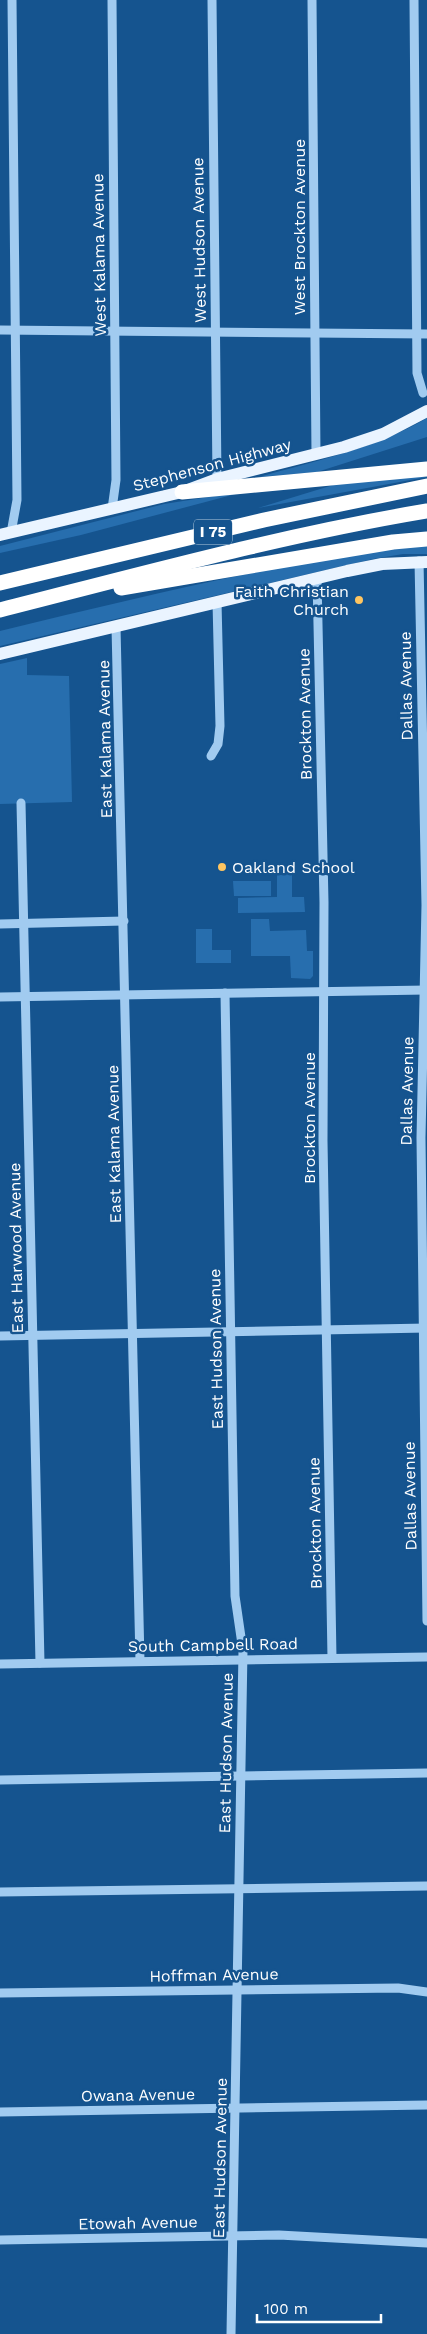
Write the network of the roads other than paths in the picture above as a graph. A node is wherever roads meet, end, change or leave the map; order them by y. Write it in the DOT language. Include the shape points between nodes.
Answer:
graph roads {
  1 [pos="12,0"];
  2 [pos="112,0"];
  3 [pos="212,0"];
  4 [pos="312,0"];
  5 [pos="414,0"];
  6 [pos="0,330"];
  7 [pos="15,330"];
  8 [pos="115,331"];
  9 [pos="215,331"];
  10 [pos="315,333"];
  11 [pos="417,334"];
  12 [pos="427,334"];
  13 [pos="423,393"];
  14 [pos="427,411"];
  15 [pos="316,454"];
  16 [pos="427,469"];
  17 [pos="217,479"];
  18 [pos="427,486"];
  19 [pos="182,492"];
  20 [pos="112,509"];
  21 [pos="427,511"];
  22 [pos="6,534"];
  23 [pos="427,539"];
  24 [pos="423,561"];
  25 [pos="317,578"];
  26 [pos="0,583"];
  27 [pos="62,594"];
  28 [pos="217,602"];
  29 [pos="0,610"];
  30 [pos="116,626"];
  31 [pos="0,654"];
  32 [pos="424,670"];
  33 [pos="211,756"];
  34 [pos="21,803"];
  35 [pos="124,922"];
  36 [pos="23,923"];
  37 [pos="0,924"];
  38 [pos="425,990"];
  39 [pos="324,992"];
  40 [pos="225,994"];
  41 [pos="126,995"];
  42 [pos="0,997"];
  43 [pos="25,997"];
  44 [pos="425,1328"];
  45 [pos="326,1329"];
  46 [pos="231,1331"];
  47 [pos="133,1333"];
  48 [pos="33,1335"];
  49 [pos="0,1336"];
  50 [pos="427,1621"];
  51 [pos="427,1657"];
  52 [pos="332,1658"];
  53 [pos="243,1659"];
  54 [pos="140,1661"];
  55 [pos="40,1663"];
  56 [pos="0,1664"];
  57 [pos="427,1773"];
  58 [pos="240,1776"];
  59 [pos="0,1780"];
  60 [pos="427,1886"];
  61 [pos="238,1888"];
  62 [pos="0,1892"];
  63 [pos="237,1990"];
  64 [pos="427,1992"];
  65 [pos="0,1993"];
  66 [pos="427,2105"];
  67 [pos="236,2108"];
  68 [pos="0,2112"];
  69 [pos="233,2236"];
  70 [pos="0,2240"];
  71 [pos="427,2243"];
  72 [pos="231,2334"];
  1 -- 7 [label="street"];
  2 -- 8 [label="street, West Kalama Avenue"];
  3 -- 9 [label="street, West Hudson Avenue"];
  4 -- 10 [label="street, West Brockton Avenue"];
  5 -- 11 [label="street"];
  6 -- 7 [label="street"];
  7 -- 8 [label="street"];
  7 -- 22 [label="street" via="16,500"];
  8 -- 9 [label="street"];
  8 -- 20 [label="street, West Kalama Avenue" via="116,480"];
  9 -- 10 [label="street"];
  9 -- 17 [label="street, West Hudson Avenue"];
  10 -- 11 [label="street"];
  10 -- 15 [label="street, West Brockton Avenue"];
  11 -- 12 [label="street"];
  11 -- 13 [label="street" via="417,373"];
  14 -- 15 [label="main road, Stephenson Highway" via="383,434"];
  15 -- 17 [label="main road, Stephenson Highway"];
  16 -- 19 [label="highway"];
  17 -- 19 [label="main road, Stephenson Highway"];
  18 -- 26 [label="highway, I 75" via="264,520"];
  19 -- 20 [label="main road, Stephenson Highway"];
  20 -- 22 [label="main road, Stephenson Highway"];
  21 -- 27 [label="highway, I 75" via="317,532"];
  23 -- 27 [label="highway" via="149,584"];
  24 -- 25 [label="main road" via="382,564"];
  24 -- 32 [label="street, Dallas Avenue"];
  25 -- 28 [label="main road"];
  25 -- 39 [label="street, Brockton Avenue"];
  27 -- 29 [label="highway, I 75"];
  28 -- 30 [label="main road"];
  28 -- 33 [label="street" via="220,726 218,744"];
  30 -- 31 [label="main road"];
  30 -- 35 [label="street, East Kalama Avenue"];
  32 -- 38 [label="street, Dallas Avenue"];
  34 -- 36 [label="street, East Harwood Avenue"];
  35 -- 36 [label="street"];
  35 -- 41 [label="street, East Kalama Avenue"];
  36 -- 37 [label="street"];
  36 -- 43 [label="street, East Harwood Avenue"];
  38 -- 39 [label="street"];
  38 -- 44 [label="street, Dallas Avenue" via="421,1138"];
  39 -- 40 [label="street"];
  39 -- 45 [label="street, Brockton Avenue"];
  40 -- 41 [label="street"];
  40 -- 46 [label="street, East Hudson Avenue"];
  41 -- 43 [label="street"];
  41 -- 47 [label="street, East Kalama Avenue"];
  42 -- 43 [label="street"];
  43 -- 48 [label="street, East Harwood Avenue"];
  44 -- 45 [label="street"];
  44 -- 50 [label="street, Dallas Avenue"];
  45 -- 46 [label="street"];
  45 -- 52 [label="street, Brockton Avenue"];
  46 -- 47 [label="street"];
  46 -- 53 [label="street, East Hudson Avenue" via="235,1596"];
  47 -- 48 [label="street"];
  47 -- 54 [label="street, East Kalama Avenue"];
  48 -- 49 [label="street"];
  48 -- 55 [label="street, East Harwood Avenue"];
  51 -- 52 [label="street, South Campbell Road"];
  52 -- 53 [label="street, South Campbell Road"];
  53 -- 54 [label="street, South Campbell Road"];
  53 -- 58 [label="street, East Hudson Avenue"];
  54 -- 55 [label="street, South Campbell Road"];
  55 -- 56 [label="street, South Campbell Road"];
  57 -- 58 [label="street"];
  58 -- 59 [label="street"];
  58 -- 61 [label="street, East Hudson Avenue"];
  60 -- 61 [label="street"];
  61 -- 62 [label="street"];
  61 -- 63 [label="street, East Hudson Avenue"];
  63 -- 64 [label="street, Hoffman Avenue" via="408,1988"];
  63 -- 65 [label="street, Hoffman Avenue"];
  63 -- 67 [label="street, East Hudson Avenue"];
  66 -- 67 [label="street, Owana Avenue"];
  67 -- 68 [label="street, Owana Avenue"];
  67 -- 69 [label="street, East Hudson Avenue"];
  69 -- 70 [label="street, Etowah Avenue"];
  69 -- 71 [label="street, Etowah Avenue"];
  69 -- 72 [label="street, East Hudson Avenue"];
}
